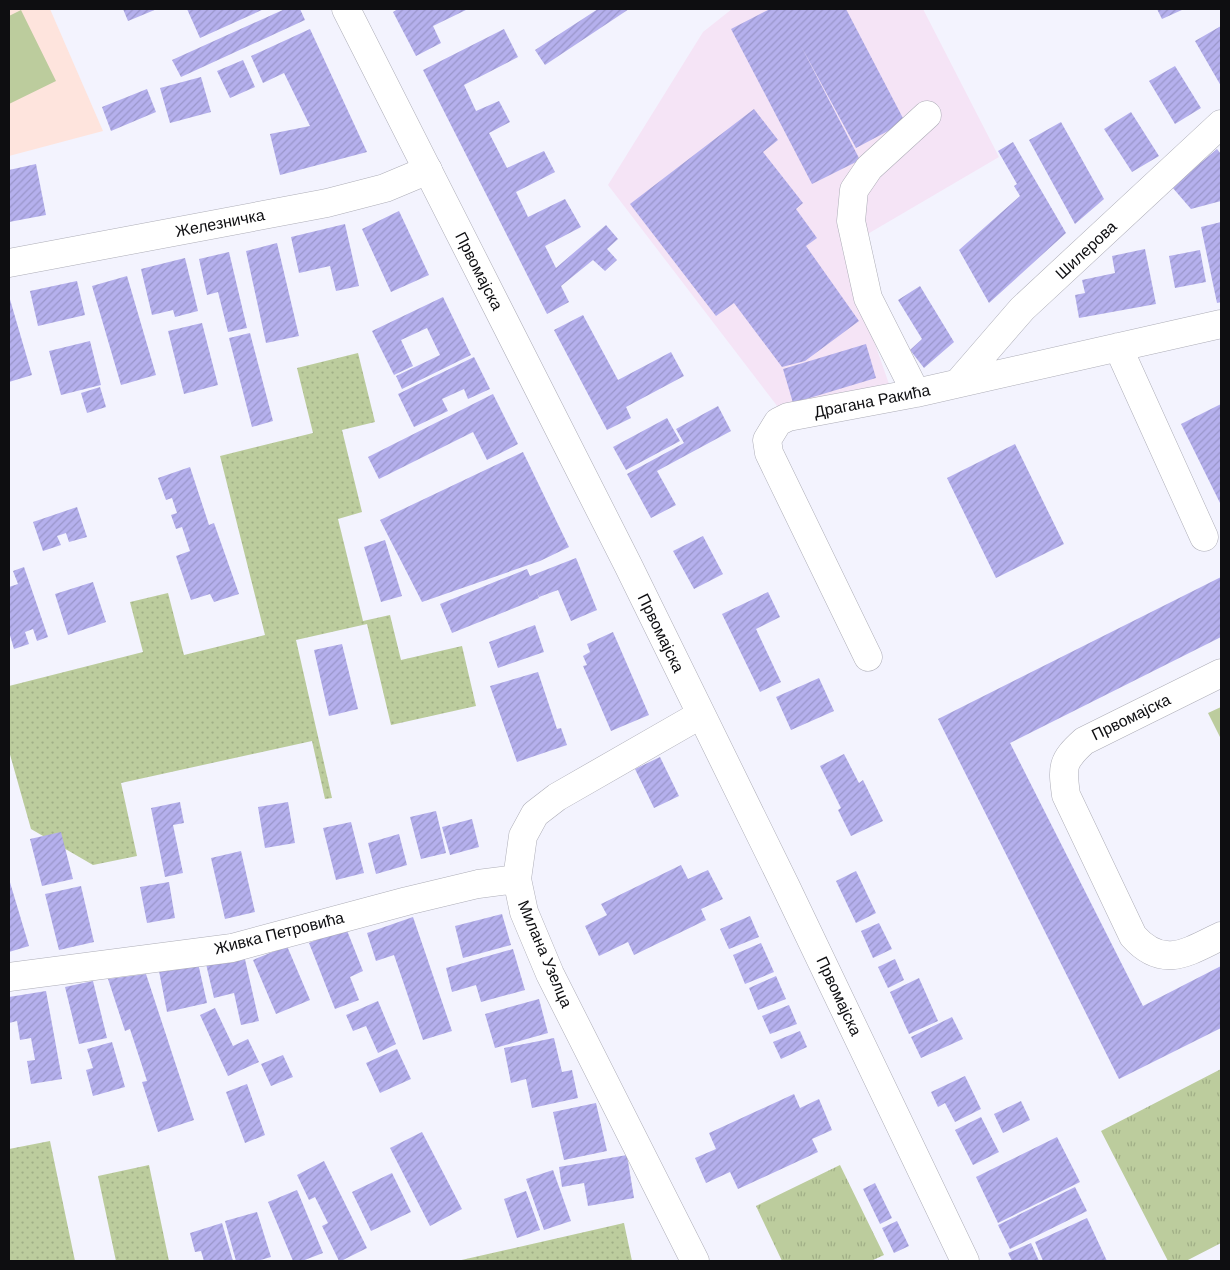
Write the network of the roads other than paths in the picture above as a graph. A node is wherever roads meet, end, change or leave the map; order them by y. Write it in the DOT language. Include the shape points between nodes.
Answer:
graph roads {
  1 [pos="346,9"];
  2 [pos="927,115"];
  3 [pos="1221,124"];
  4 [pos="428,170"];
  5 [pos="9,263"];
  6 [pos="1221,324"];
  7 [pos="1118,347"];
  8 [pos="958,383"];
  9 [pos="916,393"];
  10 [pos="1204,537"];
  11 [pos="868,657"];
  12 [pos="1221,673"];
  13 [pos="700,715"];
  14 [pos="517,879"];
  15 [pos="1221,936"];
  16 [pos="9,977"];
  17 [pos="695,1261"];
  18 [pos="965,1261"];
  1 -- 4 [label="street, Првомајска"];
  2 -- 9 [label="street" via="868,168 854,190 851,221 868,298"];
  3 -- 8 [label="street, Шилерова" via="1022,309"];
  4 -- 5 [label="street, Железничка" via="385,188 327,203"];
  4 -- 13 [label="street, Првомајска" via="628,565"];
  6 -- 7 [label="street, Драгана Ракића"];
  7 -- 8 [label="street, Драгана Ракића"];
  7 -- 10 [label="street"];
  8 -- 9 [label="street, Драгана Ракића"];
  9 -- 11 [label="street, Драгана Ракића" via="788,417 778,422 767,440 769,453"];
  12 -- 15 [label="street, Првомајска" via="1084,740 1068,756 1063,773 1066,795 1140,944 1155,954 1180,956"];
  13 -- 14 [label="street, Милана Узелца" via="557,796 534,814 522,836"];
  13 -- 18 [label="street, Првомајска"];
  14 -- 16 [label="street, Живка Петровића" via="407,900 232,948"];
  14 -- 17 [label="street, Милана Узелца" via="524,912 550,974"];
}
